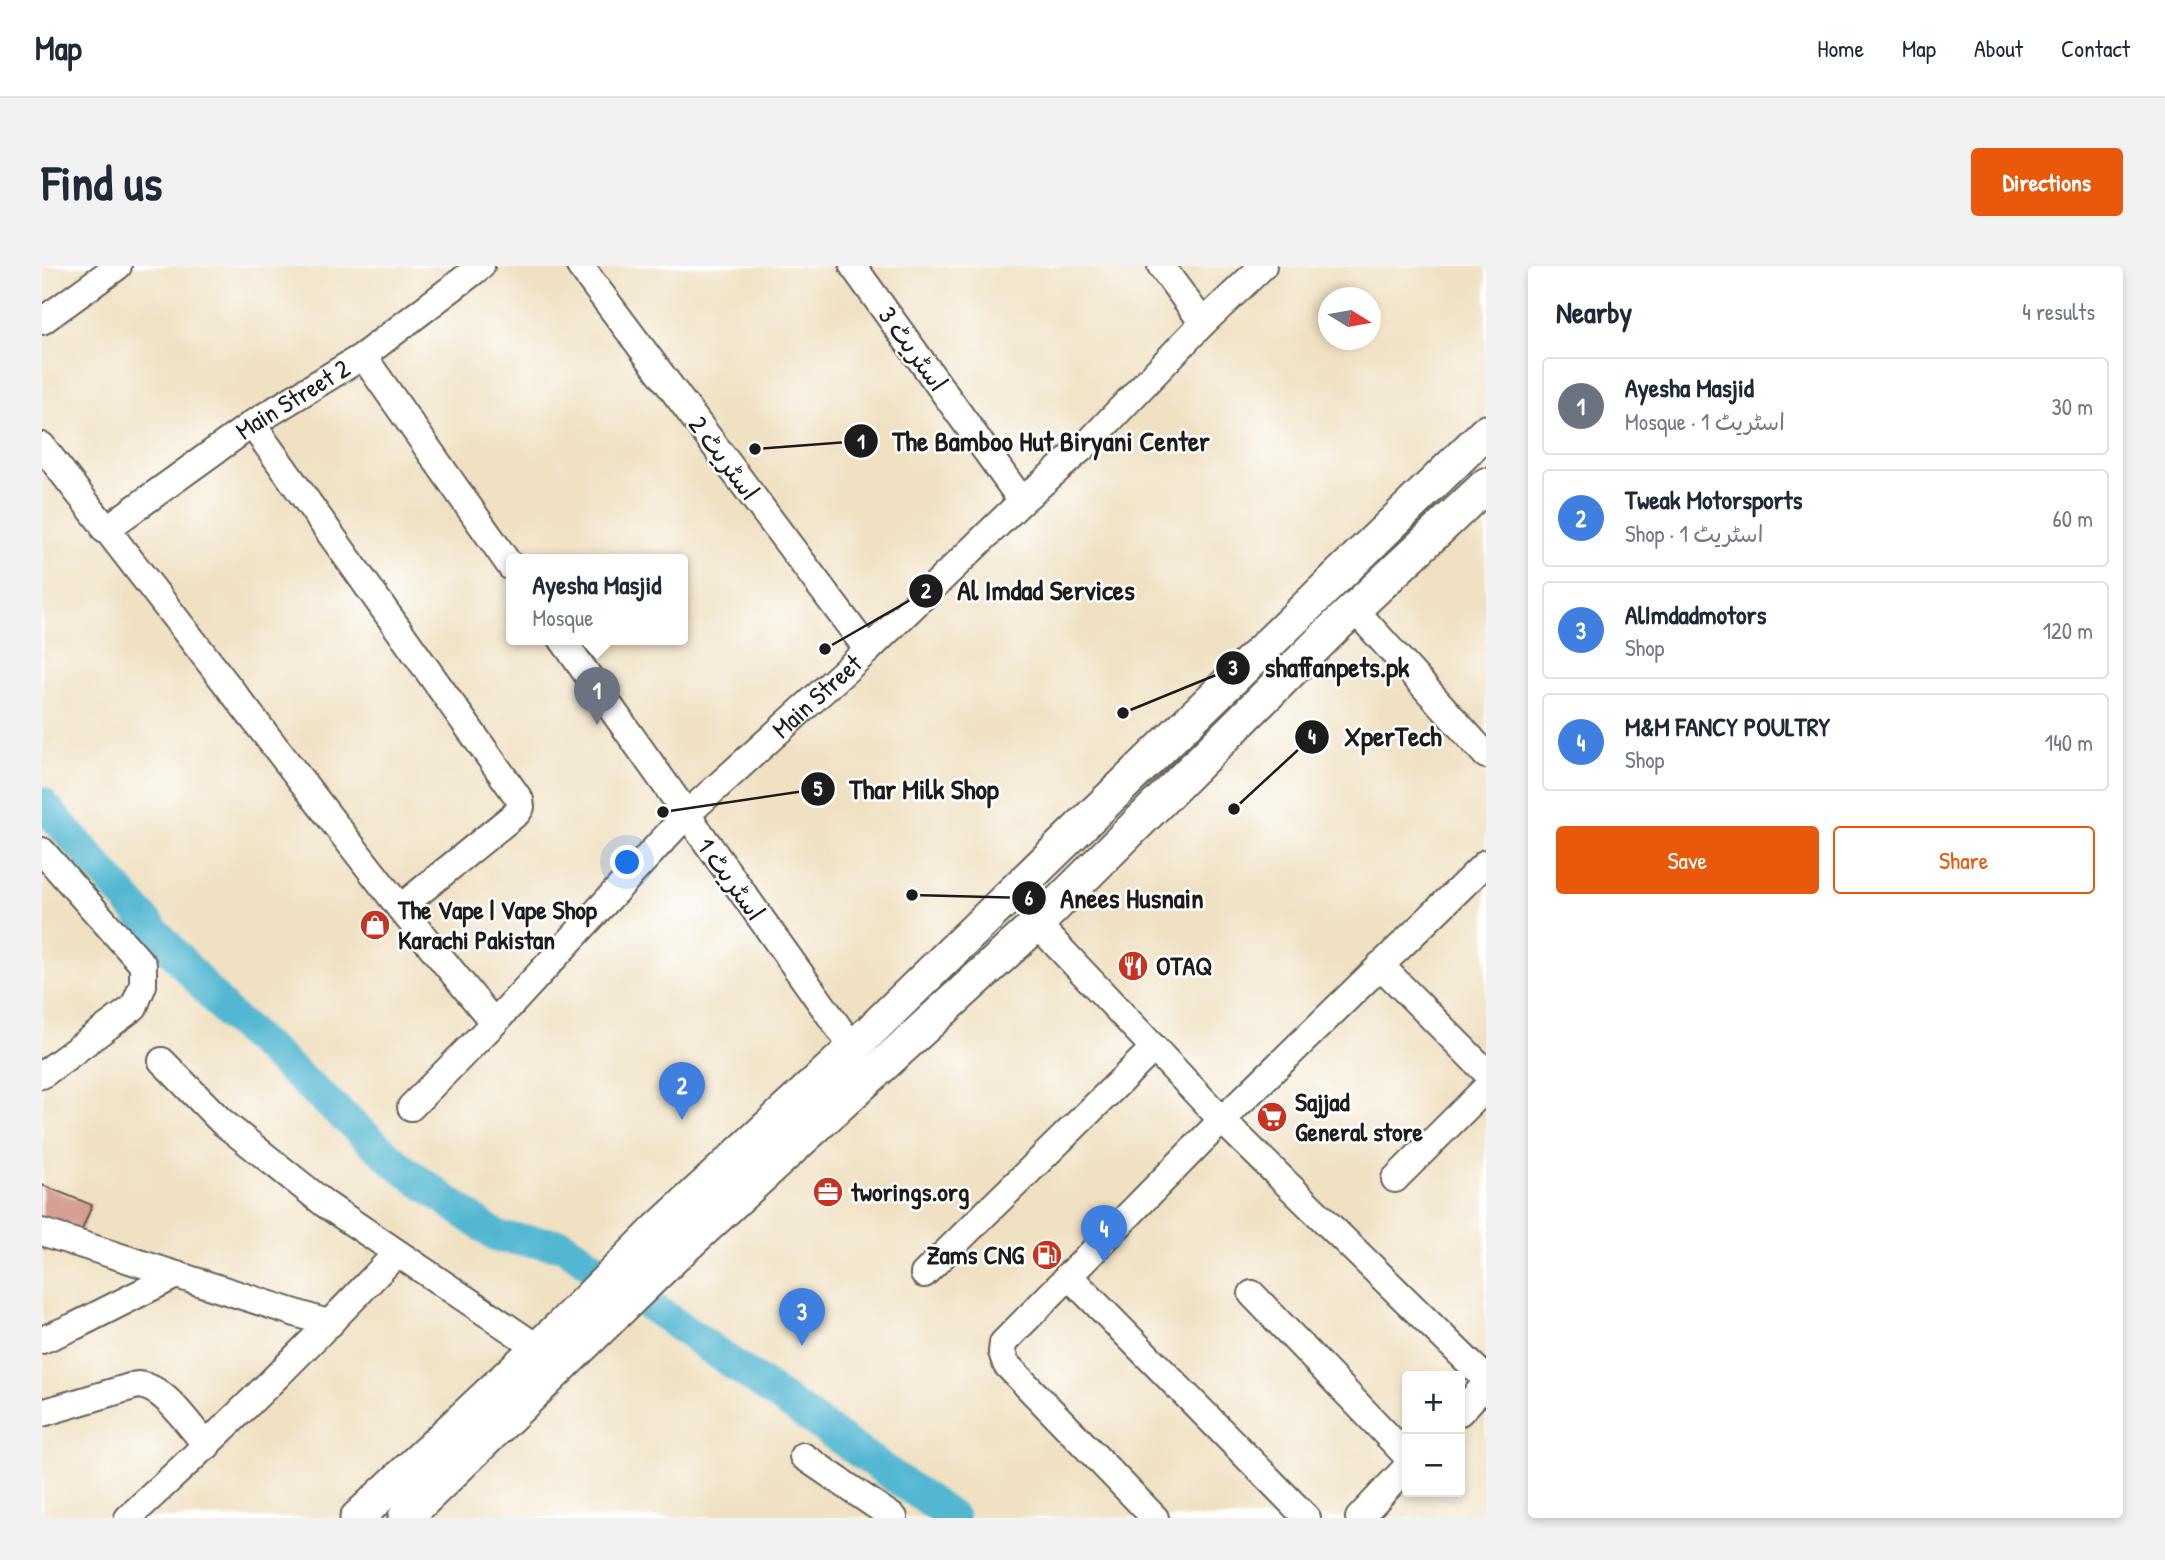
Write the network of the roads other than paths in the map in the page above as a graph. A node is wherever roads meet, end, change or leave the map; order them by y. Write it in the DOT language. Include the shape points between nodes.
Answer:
graph roads {
  1 [pos="118,266"];
  2 [pos="481,266"];
  3 [pos="580,266"];
  4 [pos="853,266"];
  5 [pos="1161,266"];
  6 [pos="1263,266"];
  7 [pos="42,321"];
  8 [pos="1203,323"];
  9 [pos="363,356"];
  10 [pos="252,424"];
  11 [pos="1486,432"];
  12 [pos="42,446"];
  13 [pos="1486,485"];
  14 [pos="1022,501"];
  15 [pos="106,530"];
  16 [pos="506,560"];
  17 [pos="1354,609"];
  18 [pos="566,645"];
  19 [pos="868,649"];
  20 [pos="1486,755"];
  21 [pos="685,815"];
  22 [pos="42,851"];
  23 [pos="1486,863"];
  24 [pos="400,908"];
  25 [pos="1037,924"];
  26 [pos="980,926"];
  27 [pos="1007,951"];
  28 [pos="1380,964"];
  29 [pos="494,1023"];
  30 [pos="853,1048"];
  31 [pos="1154,1048"];
  32 [pos="162,1061"];
  33 [pos="1486,1072"];
  34 [pos="42,1075"];
  35 [pos="1486,1088"];
  36 [pos="411,1107"];
  37 [pos="1222,1120"];
  38 [pos="1395,1179"];
  39 [pos="42,1232"];
  40 [pos="669,1240"];
  41 [pos="397,1254"];
  42 [pos="924,1274"];
  43 [pos="176,1275"];
  44 [pos="1068,1275"];
  45 [pos="1252,1294"];
  46 [pos="330,1324"];
  47 [pos="42,1339"];
  48 [pos="560,1341"];
  49 [pos="1486,1379"];
  50 [pos="1486,1384"];
  51 [pos="1465,1407"];
  52 [pos="42,1413"];
  53 [pos="207,1446"];
  54 [pos="1402,1451"];
  55 [pos="803,1456"];
  56 [pos="1402,1472"];
  57 [pos="128,1518"];
  58 [pos="357,1518"];
  59 [pos="405,1518"];
  60 [pos="894,1518"];
  61 [pos="1155,1518"];
  62 [pos="1307,1518"];
  63 [pos="1359,1518"];
  1 -- 7 [label="street"];
  2 -- 9 [label="street, Main Street 2"];
  3 -- 19 [label="street, اسٹریٹ 2"];
  4 -- 14 [label="street, اسٹریٹ 3"];
  5 -- 8 [label="street"];
  6 -- 8 [label="street, Main Street"];
  8 -- 14 [label="street, Main Street" via="1090,441"];
  9 -- 10 [label="street, Main Street 2"];
  9 -- 16 [label="street"];
  10 -- 15 [label="street, Main Street 2"];
  10 -- 24 [label="street" via="520,800 518,812"];
  11 -- 26 [label="street"];
  12 -- 15 [label="street"];
  13 -- 17 [label="street"];
  14 -- 19 [label="street, Main Street"];
  15 -- 24 [label="street"];
  17 -- 20 [label="street"];
  17 -- 25 [label="street"];
  18 -- 21 [label="street, اسٹریٹ 1"];
  19 -- 21 [label="street, Main Street"];
  21 -- 29 [label="street, Main Street"];
  21 -- 30 [label="street, اسٹریٹ 1"];
  22 -- 34 [label="street" via="143,965 143,985 134,1007"];
  23 -- 28 [label="street"];
  24 -- 29 [label="street"];
  25 -- 27 [label="street"];
  25 -- 31 [label="street"];
  26 -- 27 [label="street"];
  26 -- 30 [label="street"];
  27 -- 40 [label="street"];
  28 -- 33 [label="street"];
  28 -- 37 [label="street"];
  29 -- 36 [label="street, Main Street"];
  30 -- 40 [label="street"];
  31 -- 37 [label="street"];
  31 -- 42 [label="street"];
  32 -- 41 [label="street" via="221,1121 325,1204"];
  35 -- 38 [label="street"];
  37 -- 44 [label="street"];
  37 -- 49 [label="street"];
  39 -- 43 [label="street"];
  40 -- 48 [label="street"];
  41 -- 46 [label="street"];
  41 -- 48 [label="street"];
  43 -- 46 [label="street"];
  43 -- 47 [label="street"];
  44 -- 61 [label="street" via="1003,1343 1006,1364"];
  44 -- 62 [label="street"];
  45 -- 54 [label="street"];
  46 -- 53 [label="street"];
  48 -- 58 [label="street"];
  48 -- 59 [label="street"];
  50 -- 51 [label="street"];
  52 -- 53 [label="street" via="146,1385 161,1394"];
  53 -- 57 [label="street"];
  55 -- 60 [label="street"];
  56 -- 63 [label="street"];
}
